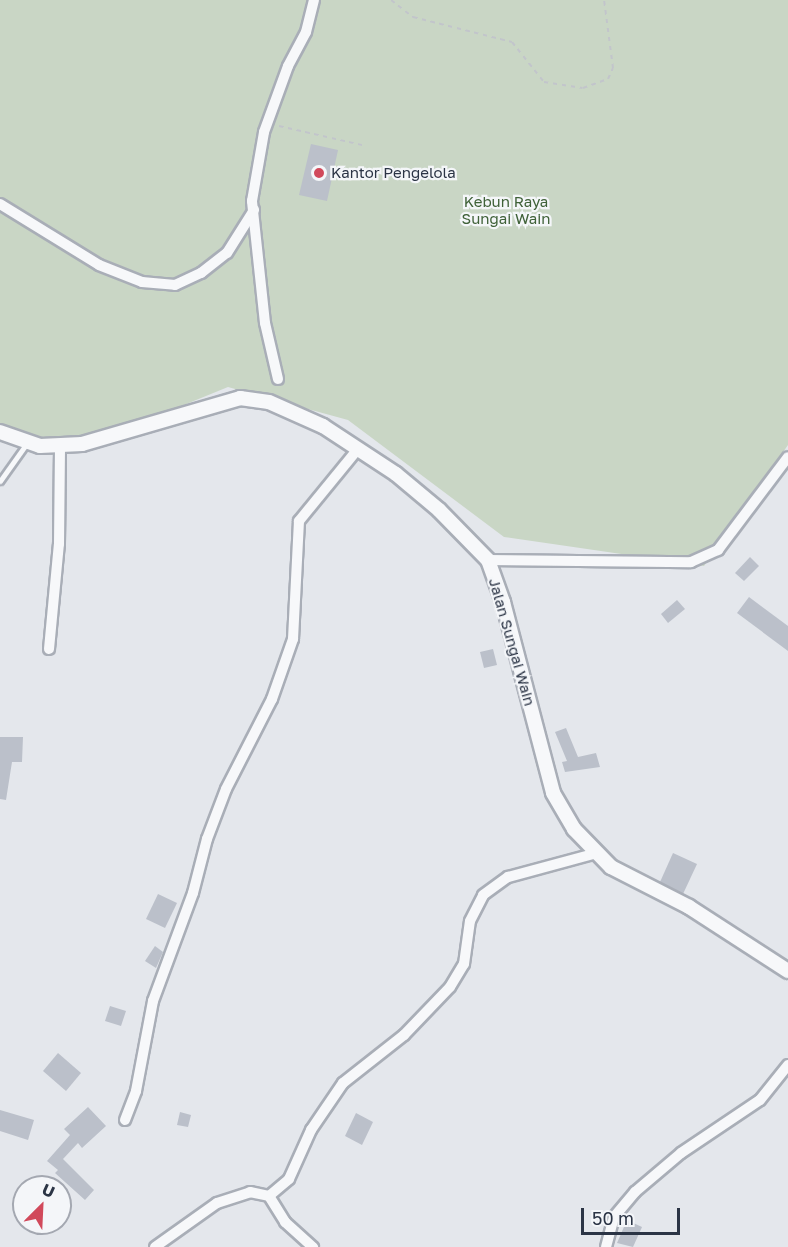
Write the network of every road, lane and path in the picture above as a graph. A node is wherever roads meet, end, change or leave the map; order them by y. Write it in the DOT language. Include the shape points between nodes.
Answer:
graph roads {
  1 [pos="314,0"];
  2 [pos="391,0"];
  3 [pos="604,0"];
  4 [pos="268,123"];
  5 [pos="366,146"];
  6 [pos="0,204"];
  7 [pos="254,210"];
  8 [pos="278,379"];
  9 [pos="0,432"];
  10 [pos="28,442"];
  11 [pos="60,445"];
  12 [pos="358,449"];
  13 [pos="788,457"];
  14 [pos="0,481"];
  15 [pos="488,560"];
  16 [pos="49,649"];
  17 [pos="597,853"];
  18 [pos="788,971"];
  19 [pos="788,1065"];
  20 [pos="125,1120"];
  21 [pos="268,1196"];
  22 [pos="155,1247"];
  23 [pos="313,1247"];
  24 [pos="606,1247"];
  1 -- 4 [label="street" via="306,32 288,66"];
  2 -- 3 [label="path" via="413,17 512,42 544,82 584,88 608,79 613,68"];
  4 -- 5 [label="path"];
  4 -- 7 [label="street" via="256,177"];
  6 -- 7 [label="street" via="99,265 142,282 175,285 201,273 227,253"];
  7 -- 8 [label="street" via="265,323"];
  9 -- 10 [label="street, Jalan Sungai Wain"];
  10 -- 11 [label="street, Jalan Sungai Wain"];
  10 -- 14 [label="lane"];
  11 -- 12 [label="street, Jalan Sungai Wain" via="82,444 240,398 269,402 322,426"];
  11 -- 16 [label="street" via="59,544"];
  12 -- 15 [label="street, Jalan Sungai Wain" via="439,510"];
  12 -- 20 [label="street" via="299,520 293,639 272,699 226,789 207,839 193,893 153,1001 136,1091"];
  13 -- 15 [label="street" via="718,550 691,562"];
  15 -- 17 [label="street, Jalan Sungai Wain" via="503,602 553,793 574,829"];
  17 -- 18 [label="street, Jalan Sungai Wain" via="611,867 689,907"];
  17 -- 21 [label="street" via="508,878 483,895 470,921 464,963 450,987 405,1035 343,1083 311,1130 289,1179"];
  19 -- 24 [label="street" via="760,1100 681,1153 635,1192 614,1217"];
  21 -- 22 [label="street" via="250,1192 217,1203"];
  21 -- 23 [label="street" via="285,1222"];
}
